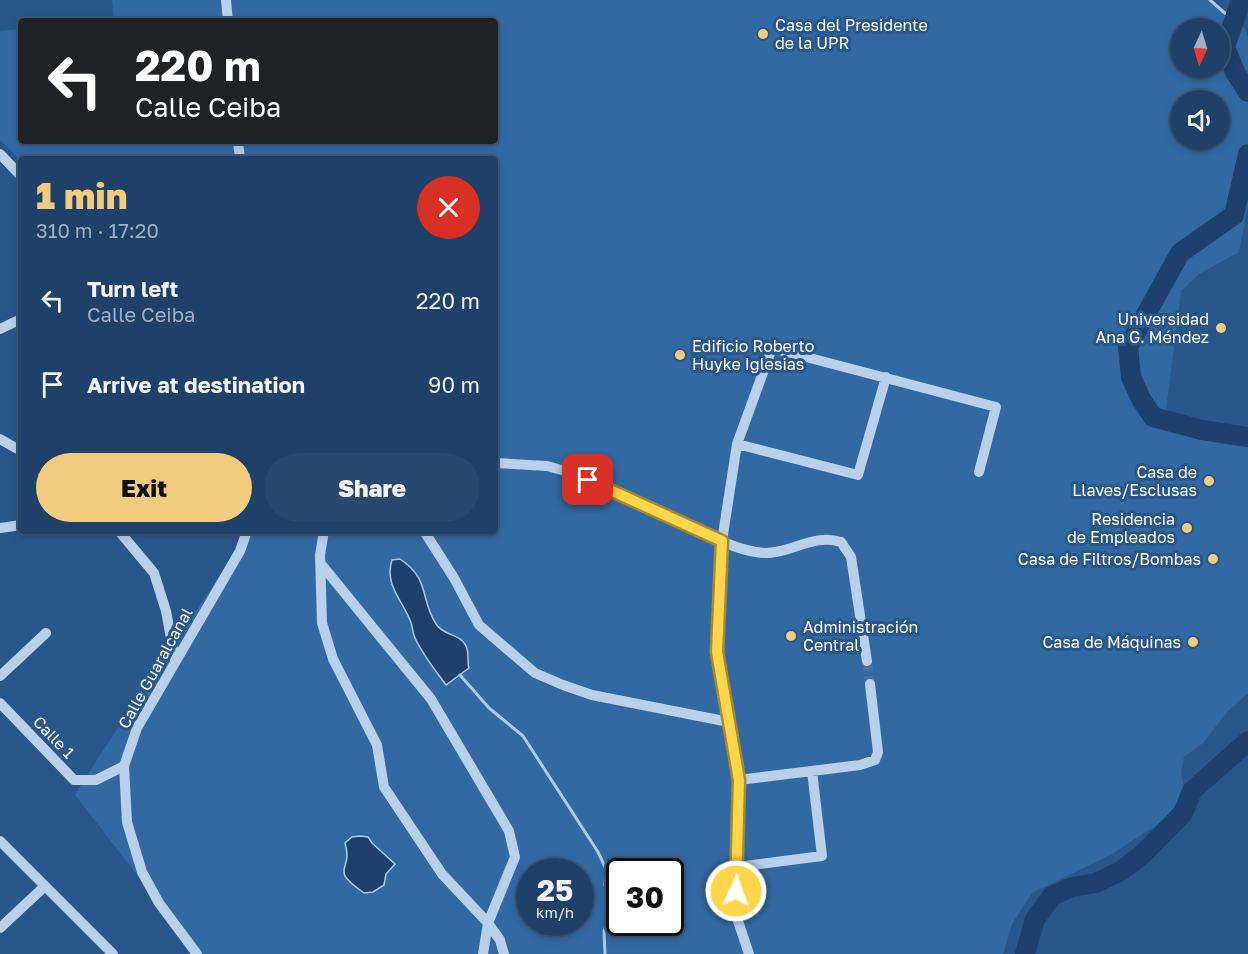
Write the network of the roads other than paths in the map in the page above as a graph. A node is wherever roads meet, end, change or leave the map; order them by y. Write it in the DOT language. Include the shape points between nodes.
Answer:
graph roads {
  1 [pos="226,0"];
  2 [pos="228,18"];
  3 [pos="0,154"];
  4 [pos="18,173"];
  5 [pos="18,320"];
  6 [pos="0,329"];
  7 [pos="886,377"];
  8 [pos="0,439"];
  9 [pos="737,444"];
  10 [pos="18,449"];
  11 [pos="498,463"];
  12 [pos="979,472"];
  13 [pos="18,525"];
  14 [pos="0,528"];
  15 [pos="122,534"];
  16 [pos="246,534"];
  17 [pos="323,534"];
  18 [pos="426,534"];
  19 [pos="722,541"];
  20 [pos="321,564"];
  21 [pos="46,633"];
  22 [pos="175,660"];
  23 [pos="867,661"];
  24 [pos="0,676"];
  25 [pos="870,684"];
  26 [pos="0,703"];
  27 [pos="729,722"];
  28 [pos="124,766"];
  29 [pos="812,771"];
  30 [pos="739,780"];
  31 [pos="0,841"];
  32 [pos="737,867"];
  33 [pos="45,886"];
  34 [pos="488,923"];
  35 [pos="0,928"];
  36 [pos="113,954"];
  37 [pos="197,954"];
  38 [pos="483,954"];
  39 [pos="504,954"];
  40 [pos="749,954"];
  1 -- 2 [label="street"];
  3 -- 4 [label="street"];
  5 -- 6 [label="street"];
  7 -- 9 [label="street" via="772,348"];
  7 -- 9 [label="street" via="858,475"];
  7 -- 12 [label="street" via="996,407"];
  8 -- 10 [label="street"];
  9 -- 19 [label="street"];
  11 -- 19 [label="street" via="547,466 569,472"];
  13 -- 14 [label="street"];
  15 -- 22 [label="street" via="154,573"];
  16 -- 22 [label="street, Calle Guaralcanal" via="240,551"];
  17 -- 20 [label="street"];
  18 -- 27 [label="street" via="479,625 535,673 592,695"];
  19 -- 23 [label="street" via="761,553 800,547 816,539 842,542 851,557"];
  19 -- 27 [label="street" via="717,652"];
  20 -- 34 [label="street" via="322,623 333,659 377,745 384,787 442,874"];
  20 -- 34 [label="street" via="431,699 509,831 515,857"];
  21 -- 24 [label="street"];
  22 -- 28 [label="street, Calle Guaralcanal" via="137,728"];
  25 -- 29 [label="street" via="878,752 875,760"];
  26 -- 28 [label="street, Calle 1" via="74,780 96,780"];
  27 -- 30 [label="street"];
  28 -- 37 [label="street, Calle Guaralcanal" via="127,822 142,872 159,903"];
  29 -- 30 [label="street"];
  29 -- 32 [label="street" via="822,856"];
  30 -- 32 [label="street"];
  31 -- 33 [label="street"];
  32 -- 40 [label="street" via="736,915"];
  33 -- 35 [label="street"];
  33 -- 36 [label="street"];
  34 -- 38 [label="street"];
  34 -- 39 [label="street"];
}
